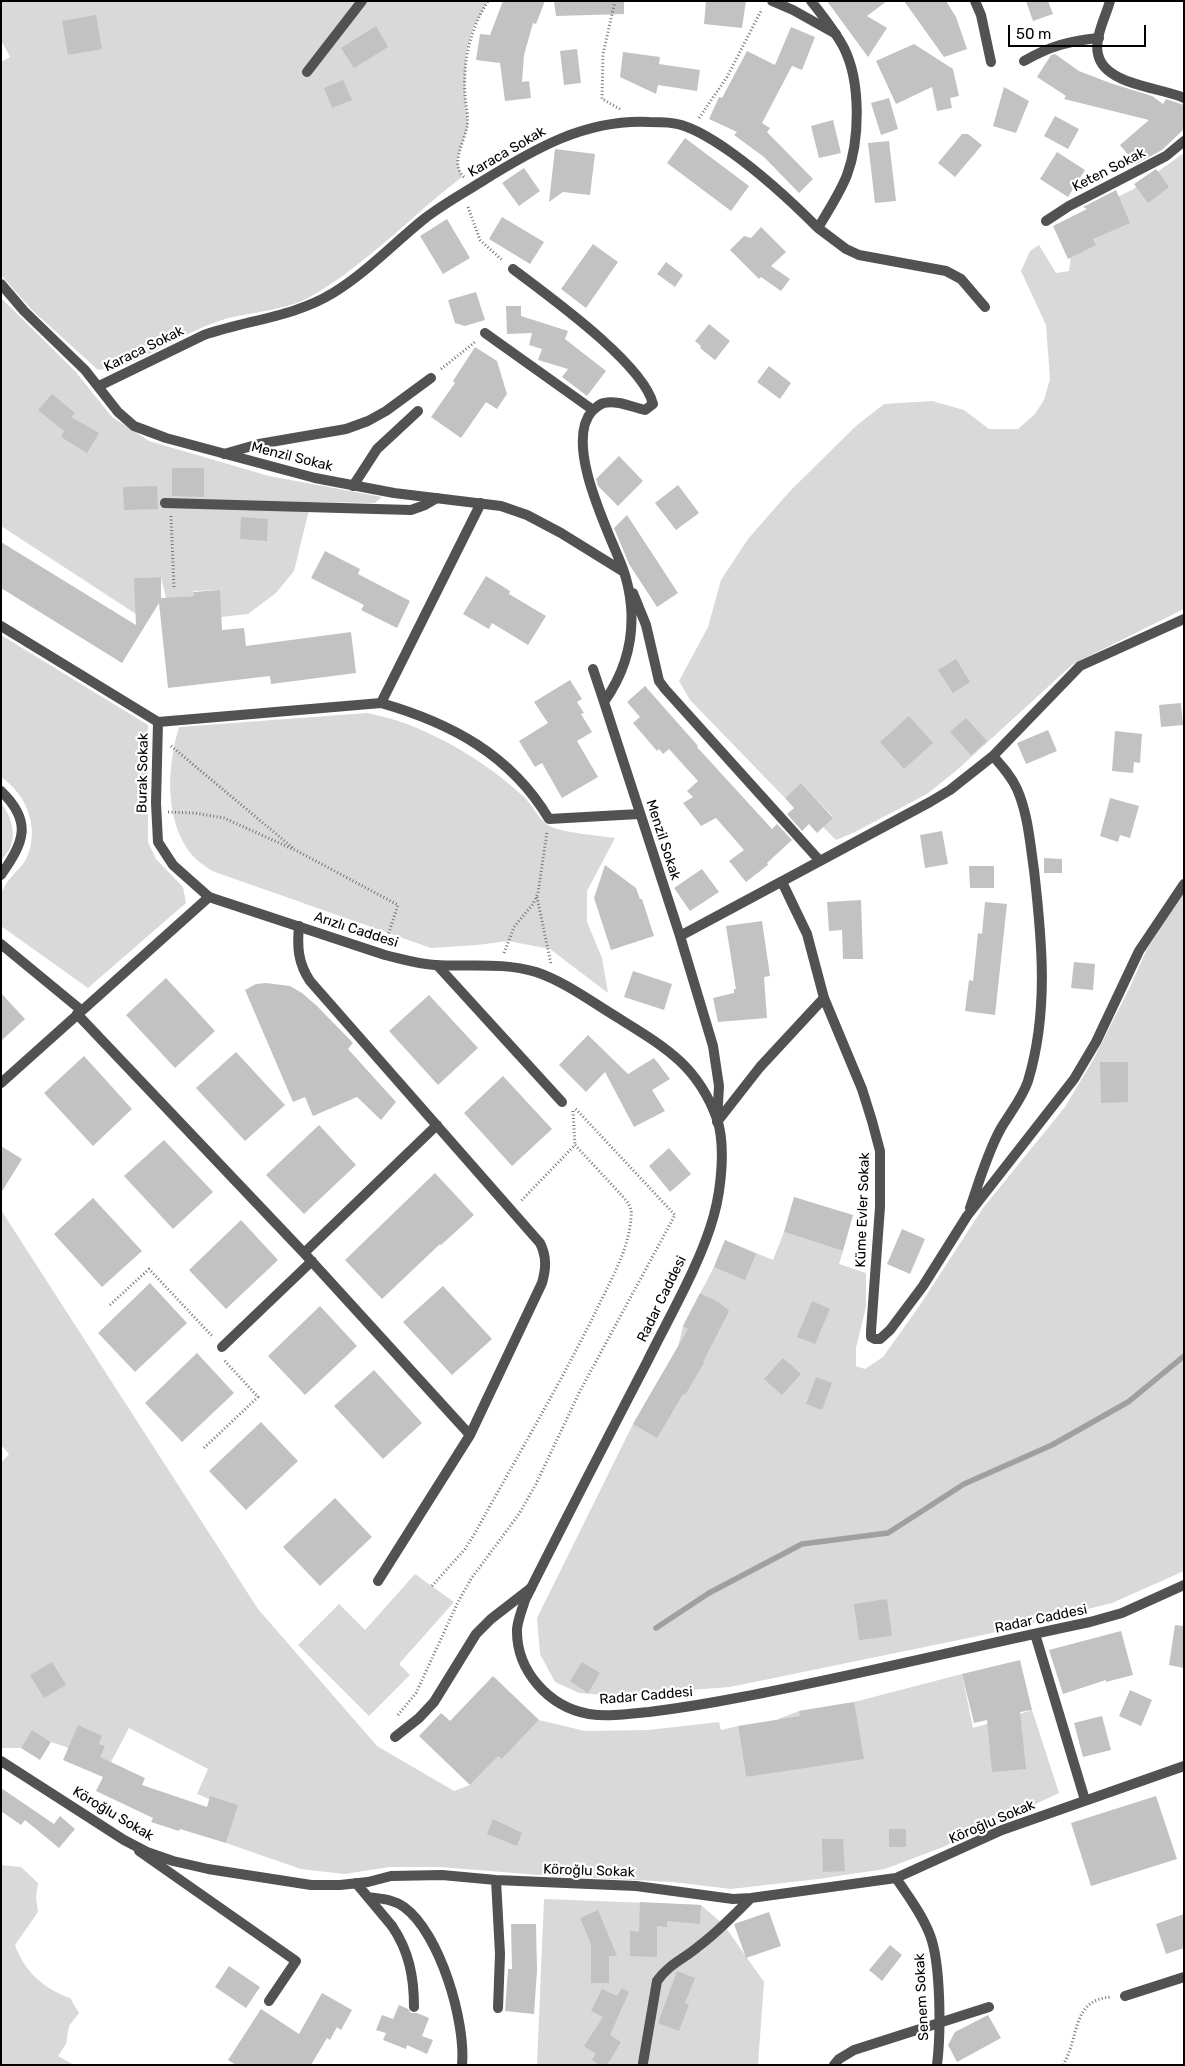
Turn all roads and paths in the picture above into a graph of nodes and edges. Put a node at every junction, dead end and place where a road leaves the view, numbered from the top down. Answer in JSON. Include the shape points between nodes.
{"nodes":[{"id":1,"x":362,"y":1,"type":"edge"},
{"id":2,"x":488,"y":1,"type":"edge"},
{"id":3,"x":615,"y":1,"type":"edge"},
{"id":4,"x":766,"y":1,"type":"edge"},
{"id":5,"x":772,"y":1,"type":"edge"},
{"id":6,"x":811,"y":1,"type":"edge"},
{"id":7,"x":975,"y":1,"type":"edge"},
{"id":8,"x":1110,"y":1,"type":"edge"},
{"id":9,"x":836,"y":34,"type":"junction"},
{"id":10,"x":1099,"y":38,"type":"junction"},
{"id":11,"x":1024,"y":61,"type":"dead end"},
{"id":12,"x":991,"y":62,"type":"dead end"},
{"id":13,"x":307,"y":72,"type":"dead end"},
{"id":14,"x":1184,"y":98,"type":"edge"},
{"id":15,"x":643,"y":122,"type":"junction"},
{"id":16,"x":692,"y":129,"type":"junction"},
{"id":17,"x":1184,"y":141,"type":"edge"},
{"id":18,"x":469,"y":174,"type":"dead end"},
{"id":19,"x":463,"y":193,"type":"junction"},
{"id":20,"x":1046,"y":221,"type":"dead end"},
{"id":21,"x":818,"y":228,"type":"junction"},
{"id":22,"x":513,"y":268,"type":"joint"},
{"id":23,"x":1,"y":284,"type":"edge"},
{"id":24,"x":985,"y":307,"type":"dead end"},
{"id":25,"x":485,"y":333,"type":"joint"},
{"id":26,"x":431,"y":378,"type":"joint"},
{"id":27,"x":99,"y":386,"type":"junction"},
{"id":28,"x":593,"y":410,"type":"junction"},
{"id":29,"x":418,"y":411,"type":"dead end"},
{"id":30,"x":224,"y":454,"type":"junction"},
{"id":31,"x":353,"y":486,"type":"junction"},
{"id":32,"x":437,"y":498,"type":"junction"},
{"id":33,"x":168,"y":503,"type":"joint"},
{"id":34,"x":481,"y":503,"type":"junction"},
{"id":35,"x":624,"y":572,"type":"junction"},
{"id":36,"x":174,"y":588,"type":"dead end"},
{"id":37,"x":1184,"y":619,"type":"edge"},
{"id":38,"x":1,"y":626,"type":"edge"},
{"id":39,"x":593,"y":669,"type":"dead end"},
{"id":40,"x":604,"y":702,"type":"junction"},
{"id":41,"x":381,"y":703,"type":"junction"},
{"id":42,"x":158,"y":722,"type":"junction"},
{"id":43,"x":158,"y":734,"type":"junction"},
{"id":44,"x":992,"y":756,"type":"junction"},
{"id":45,"x":1,"y":791,"type":"edge"},
{"id":46,"x":156,"y":811,"type":"junction"},
{"id":47,"x":639,"y":814,"type":"junction"},
{"id":48,"x":548,"y":819,"type":"junction"},
{"id":49,"x":297,"y":851,"type":"junction"},
{"id":50,"x":820,"y":861,"type":"junction"},
{"id":51,"x":1,"y":875,"type":"edge"},
{"id":52,"x":782,"y":882,"type":"junction"},
{"id":53,"x":1184,"y":884,"type":"edge"},
{"id":54,"x":537,"y":896,"type":"junction"},
{"id":55,"x":209,"y":897,"type":"junction"},
{"id":56,"x":299,"y":926,"type":"junction"},
{"id":57,"x":680,"y":936,"type":"junction"},
{"id":58,"x":1,"y":944,"type":"edge"},
{"id":59,"x":382,"y":954,"type":"junction"},
{"id":60,"x":437,"y":965,"type":"junction"},
{"id":61,"x":499,"y":966,"type":"junction"},
{"id":62,"x":554,"y":979,"type":"junction"},
{"id":63,"x":824,"y":998,"type":"junction"},
{"id":64,"x":79,"y":1012,"type":"junction"},
{"id":65,"x":1,"y":1083,"type":"edge"},
{"id":66,"x":562,"y":1102,"type":"joint"},
{"id":67,"x":573,"y":1106,"type":"junction"},
{"id":68,"x":717,"y":1122,"type":"junction"},
{"id":69,"x":437,"y":1125,"type":"junction"},
{"id":70,"x":575,"y":1145,"type":"junction"},
{"id":71,"x":512,"y":1211,"type":"junction"},
{"id":72,"x":967,"y":1216,"type":"junction"},
{"id":73,"x":304,"y":1253,"type":"junction"},
{"id":74,"x":312,"y":1261,"type":"junction"},
{"id":75,"x":110,"y":1305,"type":"dead end"},
{"id":76,"x":222,"y":1347,"type":"junction"},
{"id":77,"x":470,"y":1435,"type":"junction"},
{"id":78,"x":204,"y":1448,"type":"dead end"},
{"id":79,"x":378,"y":1581,"type":"dead end"},
{"id":80,"x":1184,"y":1585,"type":"edge"},
{"id":81,"x":432,"y":1586,"type":"dead end"},
{"id":82,"x":531,"y":1588,"type":"junction"},
{"id":83,"x":1035,"y":1634,"type":"junction"},
{"id":84,"x":397,"y":1716,"type":"dead end"},
{"id":85,"x":395,"y":1737,"type":"dead end"},
{"id":86,"x":1,"y":1761,"type":"edge"},
{"id":87,"x":1184,"y":1766,"type":"edge"},
{"id":88,"x":1085,"y":1800,"type":"junction"},
{"id":89,"x":124,"y":1840,"type":"junction"},
{"id":90,"x":896,"y":1878,"type":"junction"},
{"id":91,"x":496,"y":1880,"type":"junction"},
{"id":92,"x":356,"y":1883,"type":"junction"},
{"id":93,"x":368,"y":1897,"type":"junction"},
{"id":94,"x":751,"y":1898,"type":"junction"},
{"id":95,"x":1184,"y":1977,"type":"edge"},
{"id":96,"x":1125,"y":1996,"type":"joint"},
{"id":97,"x":269,"y":2001,"type":"dead end"},
{"id":98,"x":414,"y":2007,"type":"dead end"},
{"id":99,"x":988,"y":2007,"type":"dead end"},
{"id":100,"x":498,"y":2008,"type":"dead end"},
{"id":101,"x":938,"y":2024,"type":"junction"},
{"id":102,"x":643,"y":2063,"type":"dead end"},
{"id":103,"x":462,"y":2065,"type":"edge"},
{"id":104,"x":834,"y":2065,"type":"edge"},
{"id":105,"x":936,"y":2065,"type":"edge"},
{"id":106,"x":1063,"y":2065,"type":"edge"}],
"edges":[{"from":1,"to":13,"type":"street"},
{"from":2,"to":18,"type":"path","via":[[472,30],[466,54],[468,126],[457,160],[462,177]]},
{"from":3,"to":15,"type":"path","via":[[603,54],[602,99]]},
{"from":4,"to":16,"type":"path","via":[[727,76]]},
{"from":5,"to":9,"type":"street"},
{"from":6,"to":9,"type":"street"},
{"from":7,"to":12,"type":"street"},
{"from":8,"to":10,"type":"street"},
{"from":9,"to":21,"type":"street","via":[[851,66],[855,92],[854,147],[846,178]]},
{"from":10,"to":11,"type":"street","via":[[1052,46]]},
{"from":10,"to":14,"type":"street","via":[[1097,53],[1109,72],[1124,80]]},
{"from":15,"to":16,"type":"street","name":"Karaca Sokak","via":[[670,123]]},
{"from":15,"to":19,"type":"street","name":"Karaca Sokak","via":[[620,123],[567,135],[541,146]]},
{"from":16,"to":21,"type":"street","name":"Karaca Sokak","via":[[754,169]]},
{"from":17,"to":20,"type":"street","name":"Keten Sokak","via":[[1166,156]]},
{"from":19,"to":22,"type":"path","via":[[480,240]]},
{"from":19,"to":27,"type":"street","name":"Karaca Sokak","via":[[425,218],[357,276],[321,300],[287,313],[204,335]]},
{"from":21,"to":24,"type":"street","name":"Karaca Sokak","via":[[846,250],[859,255],[946,271],[961,279]]},
{"from":22,"to":28,"type":"street","via":[[610,348],[645,388],[653,404],[645,410],[612,402],[603,403]]},
{"from":23,"to":27,"type":"street","name":"Menzil Sokak"},
{"from":25,"to":26,"type":"path"},
{"from":25,"to":28,"type":"street"},
{"from":26,"to":30,"type":"street","via":[[368,421],[346,429],[259,444]]},
{"from":27,"to":30,"type":"street","name":"Menzil Sokak","via":[[118,412],[134,426]]},
{"from":28,"to":35,"type":"street","via":[[584,425],[586,467]]},
{"from":29,"to":31,"type":"street","via":[[377,449]]},
{"from":30,"to":31,"type":"street","name":"Menzil Sokak"},
{"from":31,"to":32,"type":"street","name":"Menzil Sokak"},
{"from":32,"to":33,"type":"street","via":[[412,510]]},
{"from":32,"to":34,"type":"street","name":"Menzil Sokak"},
{"from":33,"to":36,"type":"path"},
{"from":34,"to":35,"type":"street","name":"Menzil Sokak","via":[[527,515]]},
{"from":34,"to":41,"type":"street"},
{"from":35,"to":40,"type":"street","via":[[631,605],[631,633],[623,670]]},
{"from":35,"to":50,"type":"street","via":[[646,625],[659,681]]},
{"from":37,"to":44,"type":"street","via":[[1080,666]]},
{"from":38,"to":42,"type":"street","name":"Burak Sokak"},
{"from":39,"to":40,"type":"street","name":"Menzil Sokak"},
{"from":40,"to":47,"type":"street","name":"Menzil Sokak"},
{"from":41,"to":42,"type":"street"},
{"from":41,"to":48,"type":"street","via":[[414,712],[446,727],[496,758],[518,776]]},
{"from":42,"to":43,"type":"street","name":"Burak Sokak"},
{"from":43,"to":46,"type":"street","name":"Burak Sokak"},
{"from":43,"to":49,"type":"path"},
{"from":44,"to":50,"type":"street","via":[[950,790]]},
{"from":44,"to":72,"type":"street","name":"Küme Evler Sokak","via":[[1017,788],[1026,820],[1041,928],[1041,998],[1036,1045],[1027,1084],[989,1153]]},
{"from":45,"to":51,"type":"street","via":[[11,801],[22,822],[22,840]]},
{"from":46,"to":49,"type":"path","via":[[224,818]]},
{"from":46,"to":55,"type":"street","name":"Burak Sokak","via":[[158,842],[164,852],[173,865]]},
{"from":47,"to":48,"type":"street"},
{"from":47,"to":57,"type":"street","name":"Menzil Sokak"},
{"from":48,"to":54,"type":"path"},
{"from":49,"to":59,"type":"path","via":[[398,905]]},
{"from":50,"to":52,"type":"street"},
{"from":52,"to":57,"type":"street"},
{"from":52,"to":63,"type":"street","name":"Küme Evler Sokak","via":[[807,934]]},
{"from":53,"to":72,"type":"street","name":"Küme Evler Sokak","via":[[1139,951],[1096,1042],[1074,1079]]},
{"from":54,"to":61,"type":"path","via":[[514,927]]},
{"from":54,"to":62,"type":"path"},
{"from":55,"to":56,"type":"street","name":"Arızlı Caddesi"},
{"from":55,"to":64,"type":"street"},
{"from":56,"to":59,"type":"street","name":"Arızlı Caddesi"},
{"from":56,"to":69,"type":"street","via":[[297,943],[302,970]]},
{"from":57,"to":68,"type":"street","name":"Menzil Sokak","via":[[713,1046],[719,1086]]},
{"from":58,"to":64,"type":"street"},
{"from":59,"to":60,"type":"street","name":"Arızlı Caddesi"},
{"from":60,"to":61,"type":"street","name":"Arızlı Caddesi"},
{"from":60,"to":66,"type":"street"},
{"from":61,"to":62,"type":"street","name":"Arızlı Caddesi","via":[[511,966]]},
{"from":62,"to":68,"type":"street","name":"Arızlı Caddesi","via":[[677,1057],[706,1095]]},
{"from":63,"to":68,"type":"street","via":[[760,1067]]},
{"from":63,"to":72,"type":"street","name":"Küme Evler Sokak","via":[[855,1072],[880,1151],[880,1207],[871,1337],[880,1339],[890,1330],[923,1286]]},
{"from":64,"to":65,"type":"street"},
{"from":64,"to":73,"type":"street"},
{"from":66,"to":67,"type":"path"},
{"from":67,"to":70,"type":"path"},
{"from":67,"to":84,"type":"path","via":[[675,1215],[580,1391],[536,1484],[519,1514],[471,1579],[416,1693]]},
{"from":68,"to":82,"type":"street","name":"Radar Caddesi","via":[[721,1157],[719,1193],[704,1245]]},
{"from":69,"to":71,"type":"street"},
{"from":69,"to":73,"type":"street"},
{"from":70,"to":71,"type":"path"},
{"from":70,"to":81,"type":"path","via":[[631,1208],[625,1245],[615,1273],[578,1347],[475,1533]]},
{"from":71,"to":77,"type":"street","via":[[544,1250],[546,1271]]},
{"from":73,"to":74,"type":"street"},
{"from":74,"to":76,"type":"street"},
{"from":74,"to":77,"type":"street"},
{"from":75,"to":76,"type":"path","via":[[149,1269]]},
{"from":76,"to":78,"type":"path","via":[[217,1352],[258,1398]]},
{"from":77,"to":79,"type":"street"},
{"from":80,"to":83,"type":"street","name":"Radar Caddesi","via":[[1122,1613]]},
{"from":82,"to":83,"type":"street","name":"Radar Caddesi","via":[[517,1628],[521,1656],[528,1672],[554,1701],[568,1709],[590,1714],[621,1715],[689,1707],[782,1690]]},
{"from":82,"to":85,"type":"street","via":[[476,1634],[434,1702]]},
{"from":83,"to":88,"type":"street"},
{"from":86,"to":89,"type":"street","name":"Köroğlu Sokak"},
{"from":87,"to":88,"type":"street","name":"Köroğlu Sokak"},
{"from":88,"to":90,"type":"street","name":"Köroğlu Sokak","via":[[1002,1830]]},
{"from":89,"to":92,"type":"street","name":"Köroğlu Sokak","via":[[173,1861],[208,1869],[310,1884]]},
{"from":89,"to":97,"type":"street","via":[[296,1961]]},
{"from":90,"to":94,"type":"street","name":"Köroğlu Sokak"},
{"from":90,"to":101,"type":"street","name":"Senem Sokak","via":[[930,1935],[937,1978]]},
{"from":91,"to":92,"type":"street","name":"Köroğlu Sokak","via":[[410,1875]]},
{"from":91,"to":94,"type":"street","name":"Köroğlu Sokak","via":[[636,1886],[733,1899]]},
{"from":91,"to":100,"type":"street","via":[[500,1954]]},
{"from":92,"to":93,"type":"street"},
{"from":93,"to":98,"type":"street","via":[[402,1940],[414,1985]]},
{"from":93,"to":103,"type":"street","via":[[389,1899],[403,1907],[414,1915],[426,1932],[454,1992],[461,2028]]},
{"from":94,"to":102,"type":"street","via":[[703,1943],[674,1962],[657,1981]]},
{"from":95,"to":96,"type":"street"},
{"from":96,"to":106,"type":"path","via":[[1098,1997],[1089,2003],[1082,2011]]},
{"from":99,"to":101,"type":"street"},
{"from":101,"to":104,"type":"street","via":[[854,2050]]},
{"from":101,"to":105,"type":"street","name":"Senem Sokak"}]}
